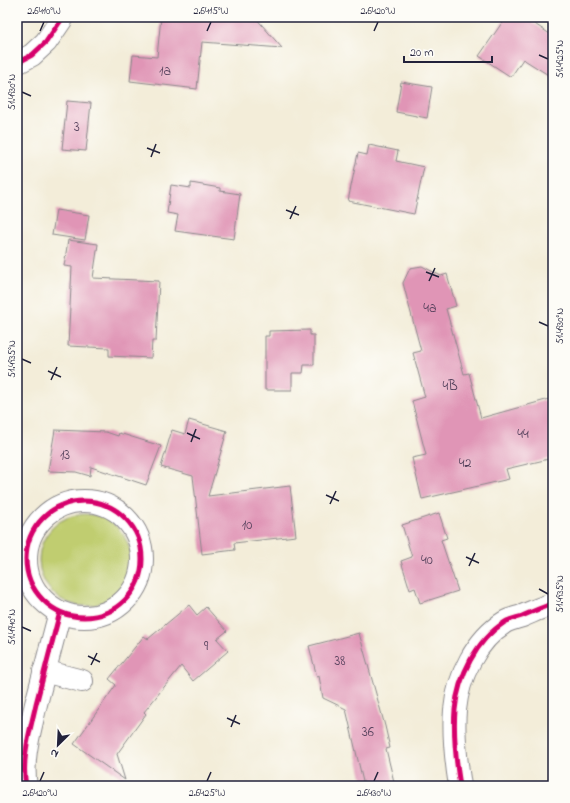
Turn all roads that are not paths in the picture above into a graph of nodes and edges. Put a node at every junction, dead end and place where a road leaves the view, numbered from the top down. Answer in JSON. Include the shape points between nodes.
{"nodes":[{"id":1,"x":63,"y":17,"type":"edge"},
{"id":2,"x":17,"y":63,"type":"edge"},
{"id":3,"x":21,"y":562,"type":"edge"},
{"id":4,"x":553,"y":604,"type":"edge"},
{"id":5,"x":60,"y":612,"type":"junction"},
{"id":6,"x":44,"y":671,"type":"junction"},
{"id":7,"x":82,"y":681,"type":"dead end"},
{"id":8,"x":25,"y":781,"type":"edge"},
{"id":9,"x":460,"y":786,"type":"edge"}],
"edges":[{"from":1,"to":2,"type":"street","via":[[46,42],[32,55]]},
{"from":3,"to":5,"type":"street","via":[[36,591],[46,603]]},
{"from":3,"to":5,"type":"street","via":[[38,523],[53,510],[71,502],[92,500],[111,506],[127,518],[138,535],[143,555],[141,575],[132,593],[118,607],[99,616],[79,617]]},
{"from":4,"to":9,"type":"street","via":[[505,622],[488,635],[476,651],[460,688],[455,710],[456,761]]},
{"from":5,"to":6,"type":"street"},
{"from":6,"to":7,"type":"street"},
{"from":6,"to":8,"type":"street","via":[[26,754]]}]}
